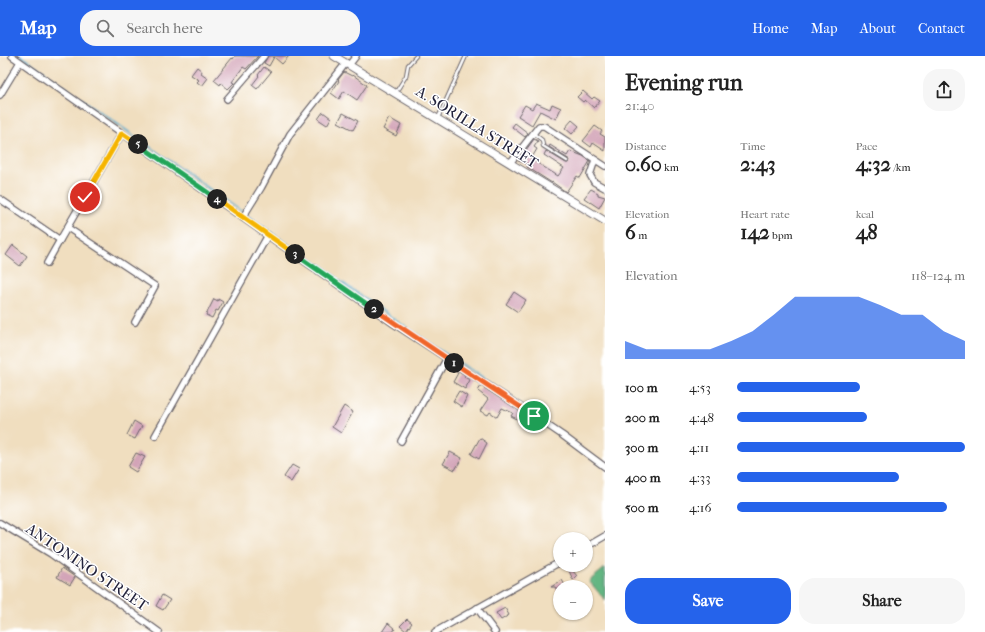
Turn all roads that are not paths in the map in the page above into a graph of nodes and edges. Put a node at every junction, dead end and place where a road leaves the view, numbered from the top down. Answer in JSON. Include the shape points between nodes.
{"nodes":[{"id":1,"x":12,"y":56,"type":"edge"},
{"id":2,"x":264,"y":56,"type":"edge"},
{"id":3,"x":334,"y":56,"type":"edge"},
{"id":4,"x":356,"y":56,"type":"edge"},
{"id":5,"x":416,"y":56,"type":"edge"},
{"id":6,"x":466,"y":56,"type":"edge"},
{"id":7,"x":20,"y":62,"type":"junction"},
{"id":8,"x":347,"y":64,"type":"junction"},
{"id":9,"x":396,"y":93,"type":"junction"},
{"id":10,"x":0,"y":95,"type":"edge"},
{"id":11,"x":227,"y":99,"type":"dead end"},
{"id":12,"x":438,"y":118,"type":"junction"},
{"id":13,"x":533,"y":132,"type":"junction"},
{"id":14,"x":122,"y":133,"type":"junction"},
{"id":15,"x":595,"y":160,"type":"junction"},
{"id":16,"x":567,"y":162,"type":"dead end"},
{"id":17,"x":510,"y":163,"type":"junction"},
{"id":18,"x":605,"y":166,"type":"edge"},
{"id":19,"x":605,"y":188,"type":"edge"},
{"id":20,"x":0,"y":199,"type":"edge"},
{"id":21,"x":243,"y":217,"type":"junction"},
{"id":22,"x":605,"y":221,"type":"edge"},
{"id":23,"x":68,"y":228,"type":"junction"},
{"id":24,"x":268,"y":235,"type":"junction"},
{"id":25,"x":60,"y":240,"type":"junction"},
{"id":26,"x":48,"y":263,"type":"dead end"},
{"id":27,"x":135,"y":322,"type":"dead end"},
{"id":28,"x":447,"y":358,"type":"junction"},
{"id":29,"x":155,"y":436,"type":"dead end"},
{"id":30,"x":401,"y":442,"type":"dead end"},
{"id":31,"x":605,"y":467,"type":"edge"},
{"id":32,"x":0,"y":523,"type":"edge"},
{"id":33,"x":605,"y":536,"type":"edge"},
{"id":34,"x":593,"y":543,"type":"edge"},
{"id":35,"x":553,"y":566,"type":"edge"},
{"id":36,"x":477,"y":608,"type":"junction"},
{"id":37,"x":159,"y":632,"type":"edge"},
{"id":38,"x":435,"y":632,"type":"edge"},
{"id":39,"x":495,"y":632,"type":"edge"}],
"edges":[{"from":1,"to":7,"type":"street"},
{"from":2,"to":11,"type":"street"},
{"from":3,"to":8,"type":"street","name":"A. SORILLA STREET"},
{"from":4,"to":8,"type":"street"},
{"from":5,"to":9,"type":"lane","via":[[408,65],[406,76]]},
{"from":6,"to":12,"type":"lane"},
{"from":7,"to":10,"type":"street"},
{"from":7,"to":14,"type":"street"},
{"from":8,"to":9,"type":"street","name":"A. SORILLA STREET"},
{"from":8,"to":21,"type":"street","via":[[290,134]]},
{"from":9,"to":12,"type":"street","name":"A. SORILLA STREET"},
{"from":12,"to":17,"type":"street","name":"A. SORILLA STREET"},
{"from":13,"to":15,"type":"street","via":[[539,126],[544,126]]},
{"from":13,"to":16,"type":"lane","via":[[542,140],[544,146]]},
{"from":13,"to":17,"type":"street"},
{"from":14,"to":21,"type":"street"},
{"from":14,"to":23,"type":"street"},
{"from":15,"to":18,"type":"street"},
{"from":15,"to":19,"type":"street","via":[[590,175],[594,182]]},
{"from":17,"to":22,"type":"street","name":"A. SORILLA STREET"},
{"from":20,"to":25,"type":"street"},
{"from":21,"to":24,"type":"street"},
{"from":23,"to":25,"type":"street"},
{"from":23,"to":27,"type":"street","via":[[155,286]]},
{"from":24,"to":28,"type":"street"},
{"from":24,"to":29,"type":"street"},
{"from":25,"to":26,"type":"street"},
{"from":28,"to":30,"type":"street"},
{"from":28,"to":31,"type":"street"},
{"from":32,"to":37,"type":"street","name":"ANTONINO STREET","via":[[51,554]]},
{"from":33,"to":34,"type":"street"},
{"from":35,"to":36,"type":"street"},
{"from":36,"to":38,"type":"street"},
{"from":36,"to":39,"type":"street"}]}
